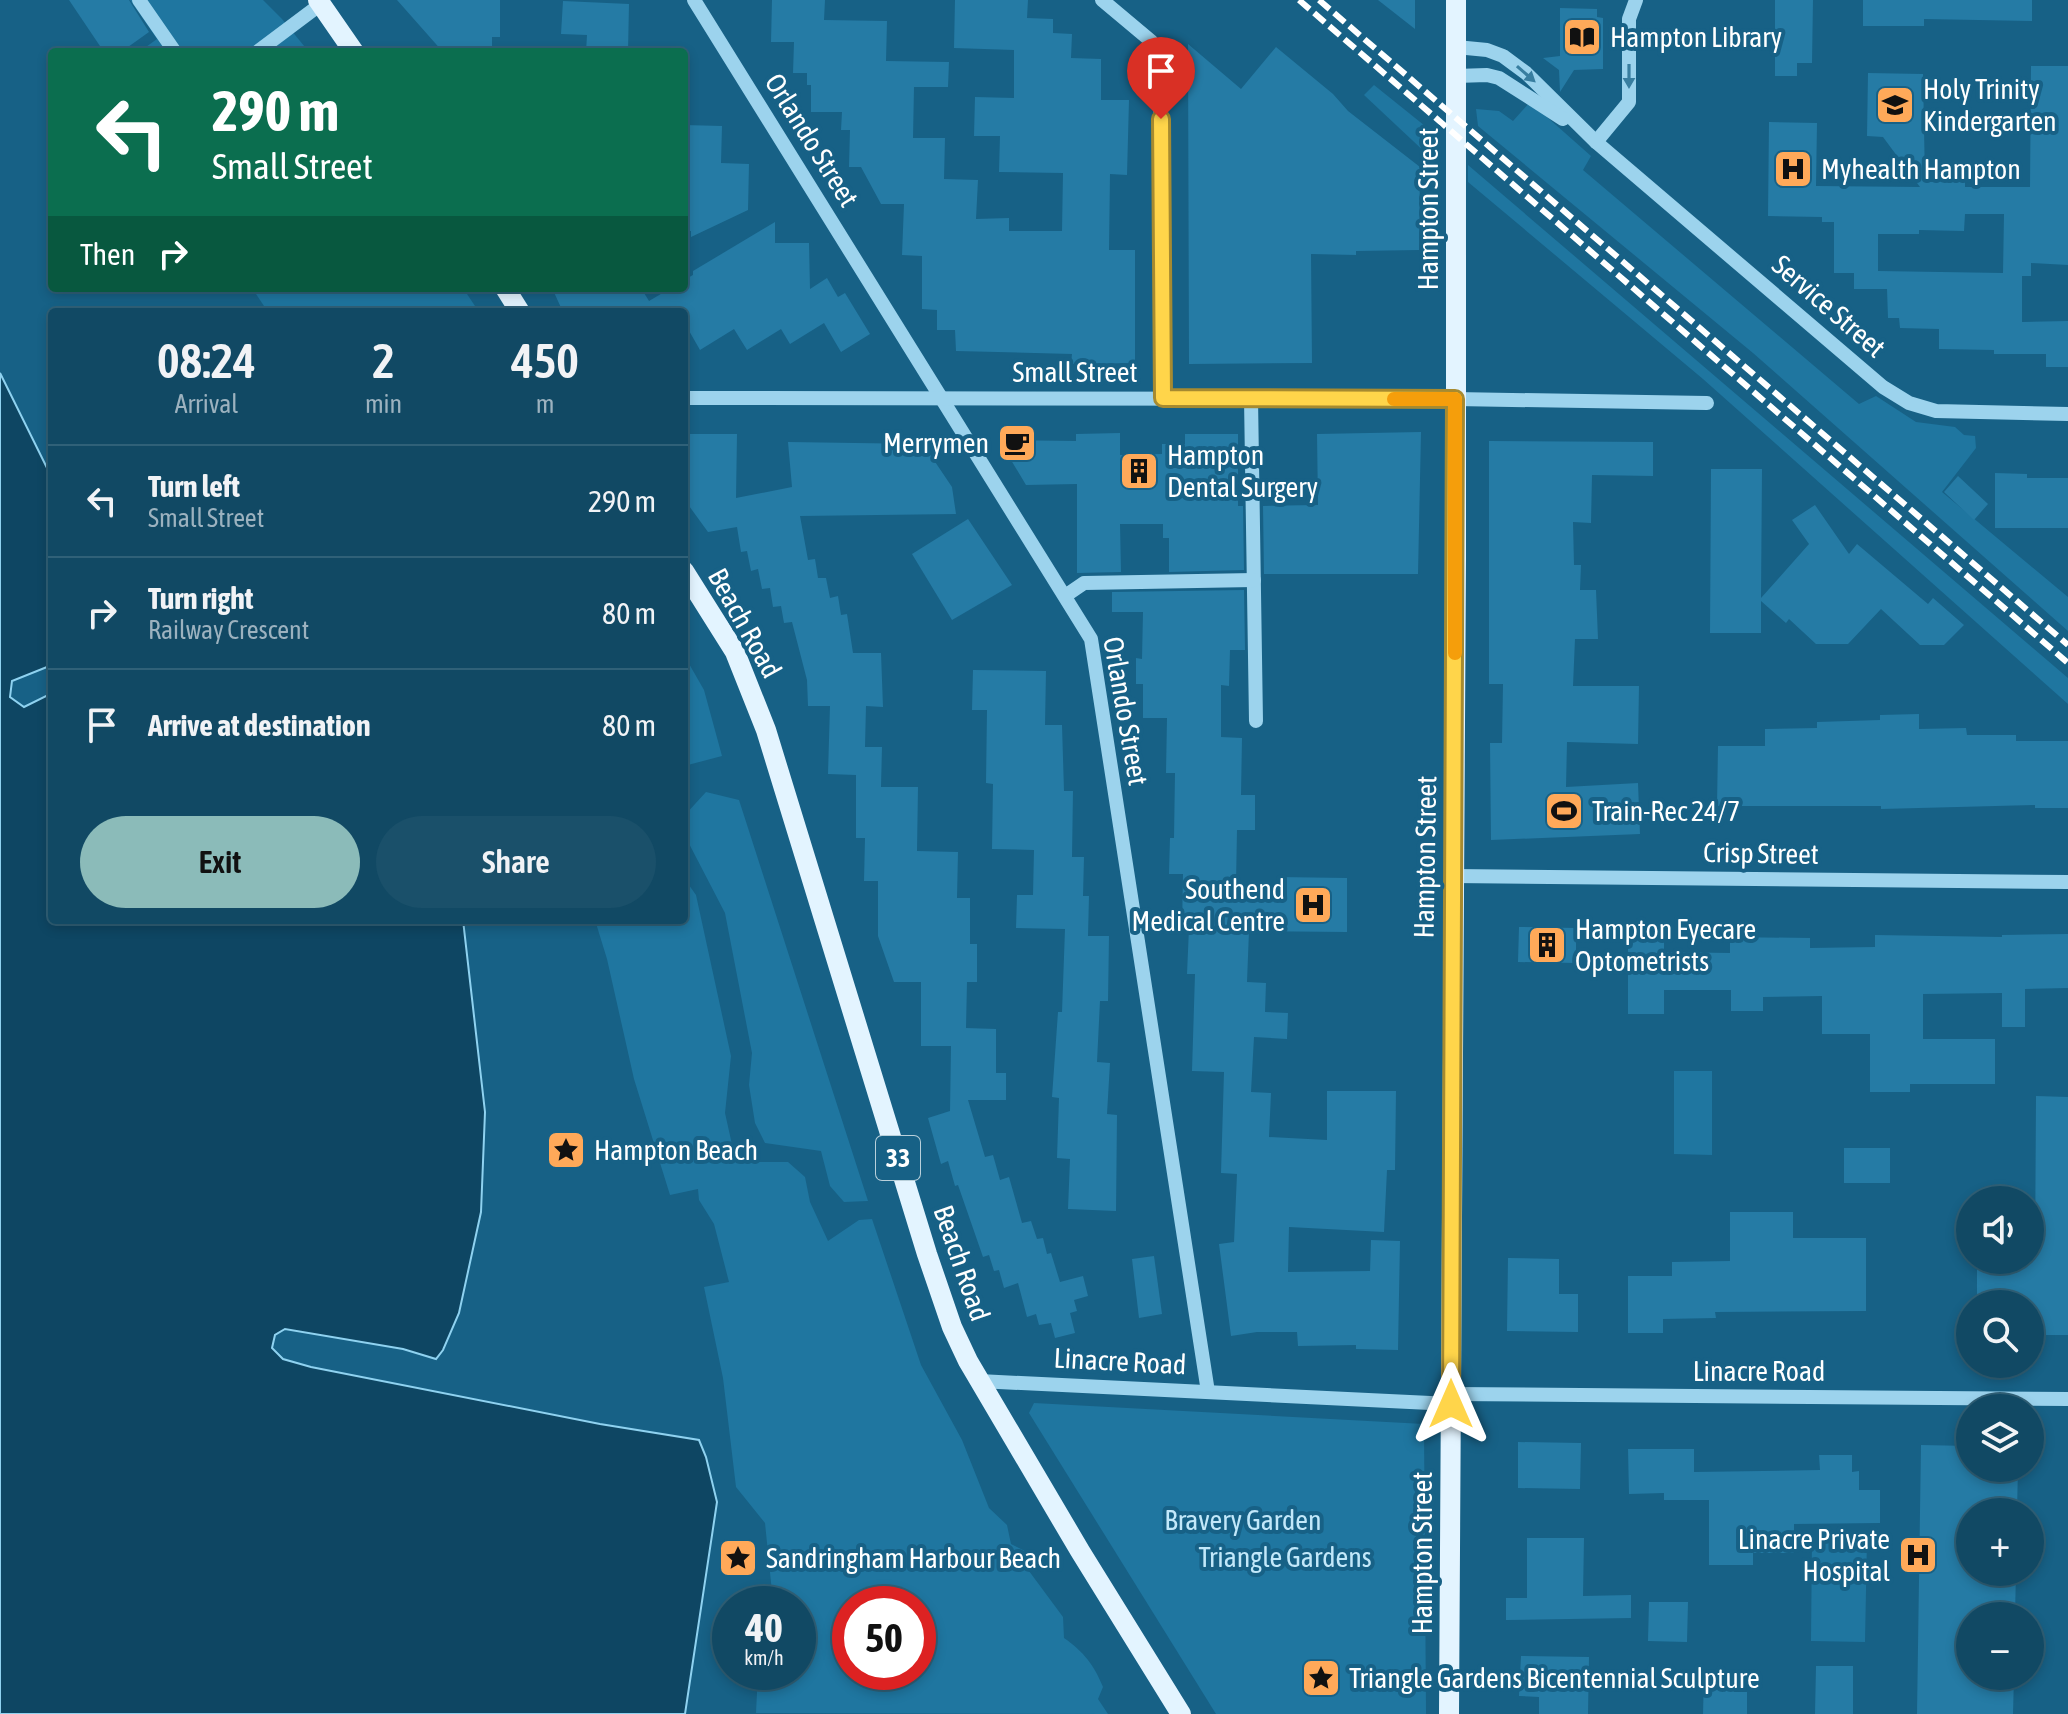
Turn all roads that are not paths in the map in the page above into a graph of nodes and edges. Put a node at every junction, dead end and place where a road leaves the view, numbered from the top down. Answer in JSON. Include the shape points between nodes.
{"nodes":[{"id":1,"x":139,"y":0,"type":"edge"},
{"id":2,"x":694,"y":0,"type":"edge"},
{"id":3,"x":1102,"y":0,"type":"edge"},
{"id":4,"x":1456,"y":0,"type":"edge"},
{"id":5,"x":1636,"y":0,"type":"edge"},
{"id":6,"x":319,"y":2,"type":"edge"},
{"id":7,"x":263,"y":47,"type":"edge"},
{"id":8,"x":1456,"y":47,"type":"junction"},
{"id":9,"x":172,"y":48,"type":"edge"},
{"id":10,"x":351,"y":48,"type":"edge"},
{"id":11,"x":1456,"y":76,"type":"junction"},
{"id":12,"x":1596,"y":142,"type":"junction"},
{"id":13,"x":688,"y":398,"type":"edge"},
{"id":14,"x":942,"y":398,"type":"junction"},
{"id":15,"x":1163,"y":398,"type":"junction"},
{"id":16,"x":1251,"y":398,"type":"junction"},
{"id":17,"x":1455,"y":399,"type":"junction"},
{"id":18,"x":1707,"y":403,"type":"dead end"},
{"id":19,"x":2068,"y":414,"type":"edge"},
{"id":20,"x":688,"y":577,"type":"edge"},
{"id":21,"x":1254,"y":580,"type":"junction"},
{"id":22,"x":1065,"y":596,"type":"junction"},
{"id":23,"x":1256,"y":721,"type":"dead end"},
{"id":24,"x":1453,"y":876,"type":"junction"},
{"id":25,"x":2068,"y":882,"type":"edge"},
{"id":26,"x":979,"y":1381,"type":"junction"},
{"id":27,"x":1208,"y":1392,"type":"junction"},
{"id":28,"x":1450,"y":1399,"type":"junction"},
{"id":29,"x":2068,"y":1399,"type":"edge"},
{"id":30,"x":1181,"y":1714,"type":"edge"},
{"id":31,"x":1449,"y":1714,"type":"edge"}],
"edges":[{"from":1,"to":9,"type":"street"},
{"from":2,"to":14,"type":"street","name":"Orlando Street"},
{"from":3,"to":15,"type":"street","via":[[1151,41],[1160,56]]},
{"from":4,"to":8,"type":"main road","name":"Hampton Street"},
{"from":5,"to":12,"type":"street","one_way":true,"via":[[1629,19],[1629,102]]},
{"from":6,"to":7,"type":"street"},
{"from":6,"to":10,"type":"main road"},
{"from":8,"to":11,"type":"main road","name":"Hampton Street"},
{"from":8,"to":12,"type":"street","name":"Service Street","one_way":true,"via":[[1503,56]]},
{"from":11,"to":12,"type":"street","name":"Service Street","via":[[1499,78]]},
{"from":11,"to":17,"type":"main road","name":"Hampton Street"},
{"from":12,"to":19,"type":"street","name":"Service Street","via":[[1883,387],[1909,403],[1936,411]]},
{"from":13,"to":14,"type":"street","name":"Small Street"},
{"from":14,"to":15,"type":"street","name":"Small Street"},
{"from":14,"to":22,"type":"street","name":"Orlando Street"},
{"from":15,"to":16,"type":"street","name":"Small Street"},
{"from":16,"to":17,"type":"street","name":"Small Street"},
{"from":16,"to":21,"type":"street"},
{"from":17,"to":18,"type":"street","name":"Small Street"},
{"from":17,"to":24,"type":"main road","name":"Hampton Street"},
{"from":20,"to":26,"type":"main road","name":"Beach Road","number":"33","via":[[735,652],[752,692],[927,1254],[952,1327]]},
{"from":21,"to":22,"type":"street","via":[[1084,583]]},
{"from":21,"to":23,"type":"street"},
{"from":22,"to":27,"type":"street","name":"Orlando Street","via":[[1091,639]]},
{"from":24,"to":25,"type":"street","name":"Crisp Street"},
{"from":24,"to":28,"type":"main road","name":"Hampton Street"},
{"from":26,"to":27,"type":"street","name":"Linacre Road"},
{"from":26,"to":30,"type":"main road","name":"Beach Road","number":"33"},
{"from":27,"to":28,"type":"street","name":"Linacre Road"},
{"from":28,"to":29,"type":"street","name":"Linacre Road"},
{"from":28,"to":31,"type":"main road","name":"Hampton Street"}]}
